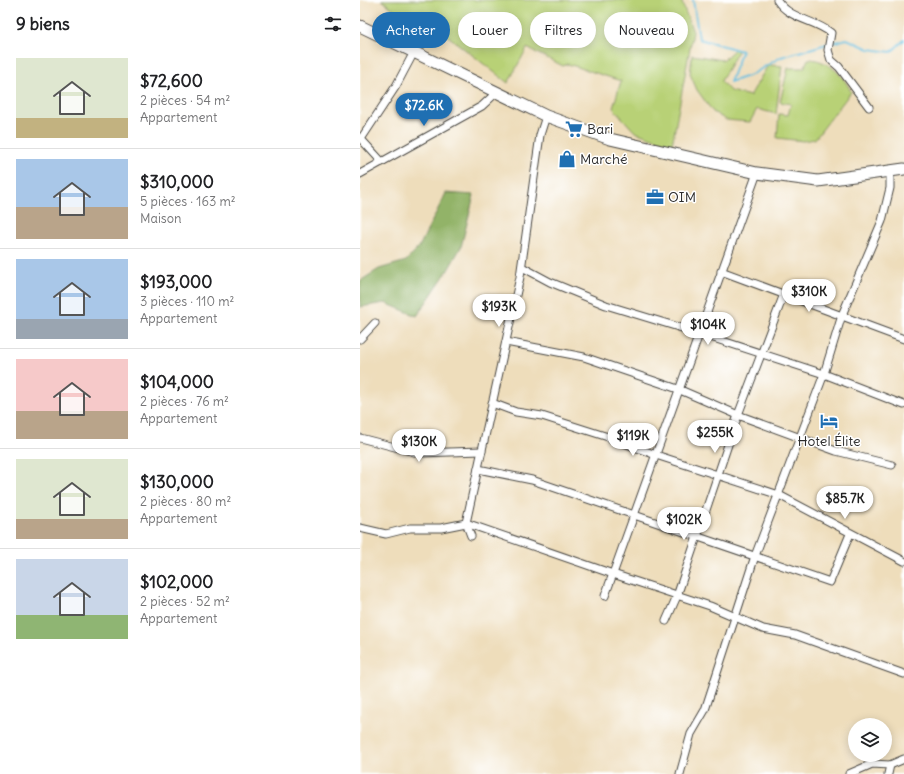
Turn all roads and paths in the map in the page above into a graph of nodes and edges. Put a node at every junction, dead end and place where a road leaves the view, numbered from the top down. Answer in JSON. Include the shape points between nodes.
{"nodes":[{"id":1,"x":777,"y":0,"type":"edge"},
{"id":2,"x":360,"y":26,"type":"edge"},
{"id":3,"x":414,"y":52,"type":"junction"},
{"id":4,"x":497,"y":92,"type":"junction"},
{"id":5,"x":869,"y":107,"type":"dead end"},
{"id":6,"x":546,"y":116,"type":"junction"},
{"id":7,"x":361,"y":138,"type":"edge"},
{"id":8,"x":382,"y":162,"type":"junction"},
{"id":9,"x":904,"y":169,"type":"edge"},
{"id":10,"x":890,"y":172,"type":"junction"},
{"id":11,"x":756,"y":173,"type":"junction"},
{"id":12,"x":360,"y":174,"type":"edge"},
{"id":13,"x":522,"y":267,"type":"junction"},
{"id":14,"x":721,"y":272,"type":"junction"},
{"id":15,"x":784,"y":294,"type":"junction"},
{"id":16,"x":842,"y":315,"type":"junction"},
{"id":17,"x":375,"y":323,"type":"dead end"},
{"id":18,"x":698,"y":333,"type":"junction"},
{"id":19,"x":360,"y":339,"type":"edge"},
{"id":20,"x":904,"y":339,"type":"edge"},
{"id":21,"x":506,"y":342,"type":"junction"},
{"id":22,"x":762,"y":353,"type":"junction"},
{"id":23,"x":824,"y":374,"type":"junction"},
{"id":24,"x":678,"y":389,"type":"junction"},
{"id":25,"x":492,"y":403,"type":"junction"},
{"id":26,"x":904,"y":405,"type":"edge"},
{"id":27,"x":738,"y":415,"type":"junction"},
{"id":28,"x":800,"y":437,"type":"junction"},
{"id":29,"x":360,"y":438,"type":"edge"},
{"id":30,"x":482,"y":451,"type":"junction"},
{"id":31,"x":656,"y":455,"type":"junction"},
{"id":32,"x":892,"y":465,"type":"dead end"},
{"id":33,"x":478,"y":469,"type":"junction"},
{"id":34,"x":718,"y":475,"type":"junction"},
{"id":35,"x":779,"y":495,"type":"junction"},
{"id":36,"x":635,"y":514,"type":"junction"},
{"id":37,"x":466,"y":523,"type":"junction"},
{"id":38,"x":360,"y":528,"type":"edge"},
{"id":39,"x":850,"y":534,"type":"junction"},
{"id":40,"x":471,"y":536,"type":"dead end"},
{"id":41,"x":697,"y":536,"type":"junction"},
{"id":42,"x":755,"y":556,"type":"junction"},
{"id":43,"x":904,"y":561,"type":"edge"},
{"id":44,"x":613,"y":574,"type":"junction"},
{"id":45,"x":605,"y":596,"type":"dead end"},
{"id":46,"x":677,"y":596,"type":"junction"},
{"id":47,"x":734,"y":616,"type":"junction"},
{"id":48,"x":666,"y":621,"type":"dead end"},
{"id":49,"x":904,"y":674,"type":"edge"},
{"id":50,"x":904,"y":759,"type":"edge"},
{"id":51,"x":890,"y":765,"type":"junction"},
{"id":52,"x":680,"y":774,"type":"edge"},
{"id":53,"x":849,"y":774,"type":"edge"},
{"id":54,"x":888,"y":774,"type":"edge"}],
"edges":[{"from":1,"to":5,"type":"street","via":[[785,10],[828,31],[831,36],[828,50],[831,60]]},
{"from":2,"to":3,"type":"highway"},
{"from":3,"to":4,"type":"highway"},
{"from":3,"to":7,"type":"street","via":[[396,86]]},
{"from":4,"to":6,"type":"highway"},
{"from":4,"to":8,"type":"street","via":[[482,106]]},
{"from":6,"to":11,"type":"highway","via":[[610,139]]},
{"from":6,"to":13,"type":"street","via":[[540,135]]},
{"from":7,"to":8,"type":"street"},
{"from":8,"to":12,"type":"street"},
{"from":9,"to":10,"type":"highway"},
{"from":10,"to":11,"type":"highway","via":[[818,181]]},
{"from":10,"to":16,"type":"street","via":[[890,188],[882,221]]},
{"from":11,"to":14,"type":"street"},
{"from":13,"to":18,"type":"street","via":[[550,282],[606,305]]},
{"from":13,"to":21,"type":"street"},
{"from":14,"to":15,"type":"street"},
{"from":14,"to":18,"type":"street"},
{"from":15,"to":16,"type":"street"},
{"from":15,"to":22,"type":"street"},
{"from":16,"to":20,"type":"street","via":[[863,326]]},
{"from":16,"to":23,"type":"street"},
{"from":17,"to":19,"type":"street"},
{"from":18,"to":22,"type":"street"},
{"from":18,"to":24,"type":"street"},
{"from":21,"to":24,"type":"street","via":[[584,357]]},
{"from":21,"to":25,"type":"street"},
{"from":22,"to":23,"type":"street"},
{"from":22,"to":27,"type":"street"},
{"from":23,"to":26,"type":"street"},
{"from":23,"to":28,"type":"street"},
{"from":24,"to":27,"type":"street"},
{"from":24,"to":31,"type":"street"},
{"from":25,"to":30,"type":"street"},
{"from":25,"to":31,"type":"street","via":[[516,412],[542,416]]},
{"from":27,"to":28,"type":"street"},
{"from":27,"to":34,"type":"street"},
{"from":28,"to":32,"type":"street","via":[[836,451]]},
{"from":28,"to":35,"type":"street"},
{"from":29,"to":30,"type":"street","via":[[418,453]]},
{"from":30,"to":33,"type":"street"},
{"from":31,"to":34,"type":"street"},
{"from":31,"to":36,"type":"street"},
{"from":33,"to":36,"type":"street","via":[[532,480]]},
{"from":33,"to":37,"type":"street"},
{"from":34,"to":35,"type":"street"},
{"from":34,"to":41,"type":"street"},
{"from":35,"to":39,"type":"street"},
{"from":35,"to":42,"type":"street"},
{"from":36,"to":41,"type":"street"},
{"from":36,"to":44,"type":"street"},
{"from":37,"to":38,"type":"street","via":[[441,528],[410,528],[386,534]]},
{"from":37,"to":40,"type":"street"},
{"from":37,"to":44,"type":"street"},
{"from":39,"to":42,"type":"street","via":[[830,582]]},
{"from":39,"to":43,"type":"street"},
{"from":41,"to":42,"type":"street"},
{"from":41,"to":46,"type":"street"},
{"from":42,"to":47,"type":"street"},
{"from":44,"to":45,"type":"street"},
{"from":44,"to":46,"type":"street"},
{"from":46,"to":47,"type":"street"},
{"from":46,"to":48,"type":"street"},
{"from":47,"to":49,"type":"street","via":[[763,629],[795,635]]},
{"from":47,"to":52,"type":"street","via":[[707,702],[691,734]]},
{"from":50,"to":51,"type":"street"},
{"from":51,"to":53,"type":"street","via":[[872,764]]},
{"from":51,"to":54,"type":"street"}]}
